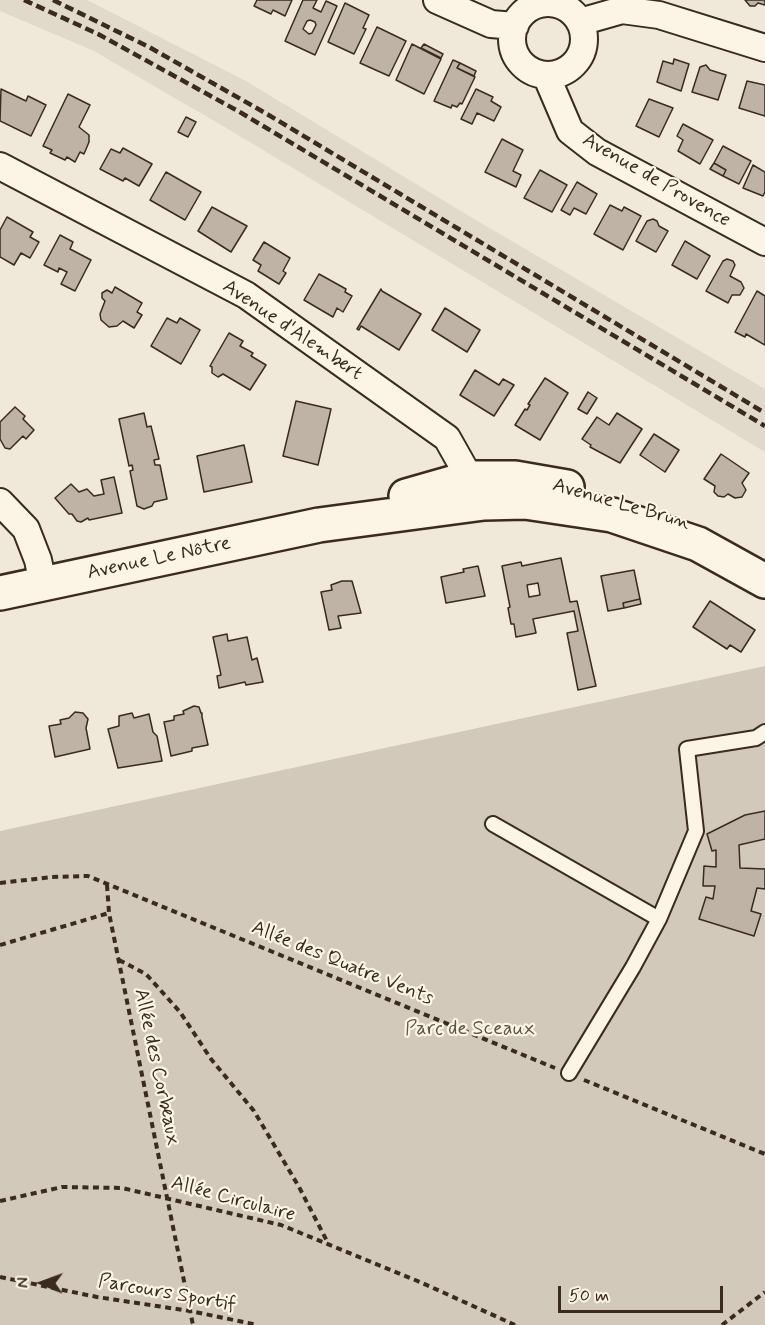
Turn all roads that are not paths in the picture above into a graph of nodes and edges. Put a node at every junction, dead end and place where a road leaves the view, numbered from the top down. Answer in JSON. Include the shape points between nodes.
{"nodes":[{"id":1,"x":437,"y":0,"type":"edge"},
{"id":2,"x":569,"y":9,"type":"edge"},
{"id":3,"x":515,"y":26,"type":"junction"},
{"id":4,"x":765,"y":48,"type":"edge"},
{"id":5,"x":546,"y":75,"type":"junction"},
{"id":6,"x":0,"y":166,"type":"edge"},
{"id":7,"x":765,"y":243,"type":"edge"},
{"id":8,"x":477,"y":491,"type":"junction"},
{"id":9,"x":0,"y":502,"type":"edge"},
{"id":10,"x":765,"y":562,"type":"edge"},
{"id":11,"x":765,"y":581,"type":"edge"},
{"id":12,"x":43,"y":584,"type":"junction"},
{"id":13,"x":0,"y":593,"type":"edge"},
{"id":14,"x":765,"y":732,"type":"edge"},
{"id":15,"x":493,"y":824,"type":"dead end"},
{"id":16,"x":659,"y":919,"type":"junction"},
{"id":17,"x":569,"y":1073,"type":"road end"}],
"edges":[{"from":1,"to":3,"type":"street","via":[[491,24]]},
{"from":2,"to":3,"type":"street","via":[[552,3],[540,4],[530,8]]},
{"from":2,"to":4,"type":"street","via":[[659,15]]},
{"from":2,"to":5,"type":"street","via":[[584,33],[581,54],[567,70]]},
{"from":3,"to":5,"type":"street","via":[[512,37],[518,58],[525,67]]},
{"from":5,"to":7,"type":"street","name":"Avenue de Provence","via":[[570,131],[597,152]]},
{"from":6,"to":8,"type":"street","name":"Avenue d'Alembert","via":[[246,295],[447,438]]},
{"from":8,"to":10,"type":"main road","name":"Avenue Le Brun","via":[[515,478],[561,486],[646,508],[705,530]]},
{"from":8,"to":11,"type":"main road","name":"Avenue Le Brun","via":[[612,515],[698,544]]},
{"from":8,"to":12,"type":"main road","name":"Avenue Le Nôtre","via":[[383,502],[319,525]]},
{"from":9,"to":12,"type":"street","via":[[26,529]]},
{"from":12,"to":13,"type":"main road","name":"Avenue Le Nôtre"},
{"from":14,"to":16,"type":"lane","via":[[756,738],[687,749],[696,831]]},
{"from":15,"to":16,"type":"lane"},
{"from":16,"to":17,"type":"lane"}]}
